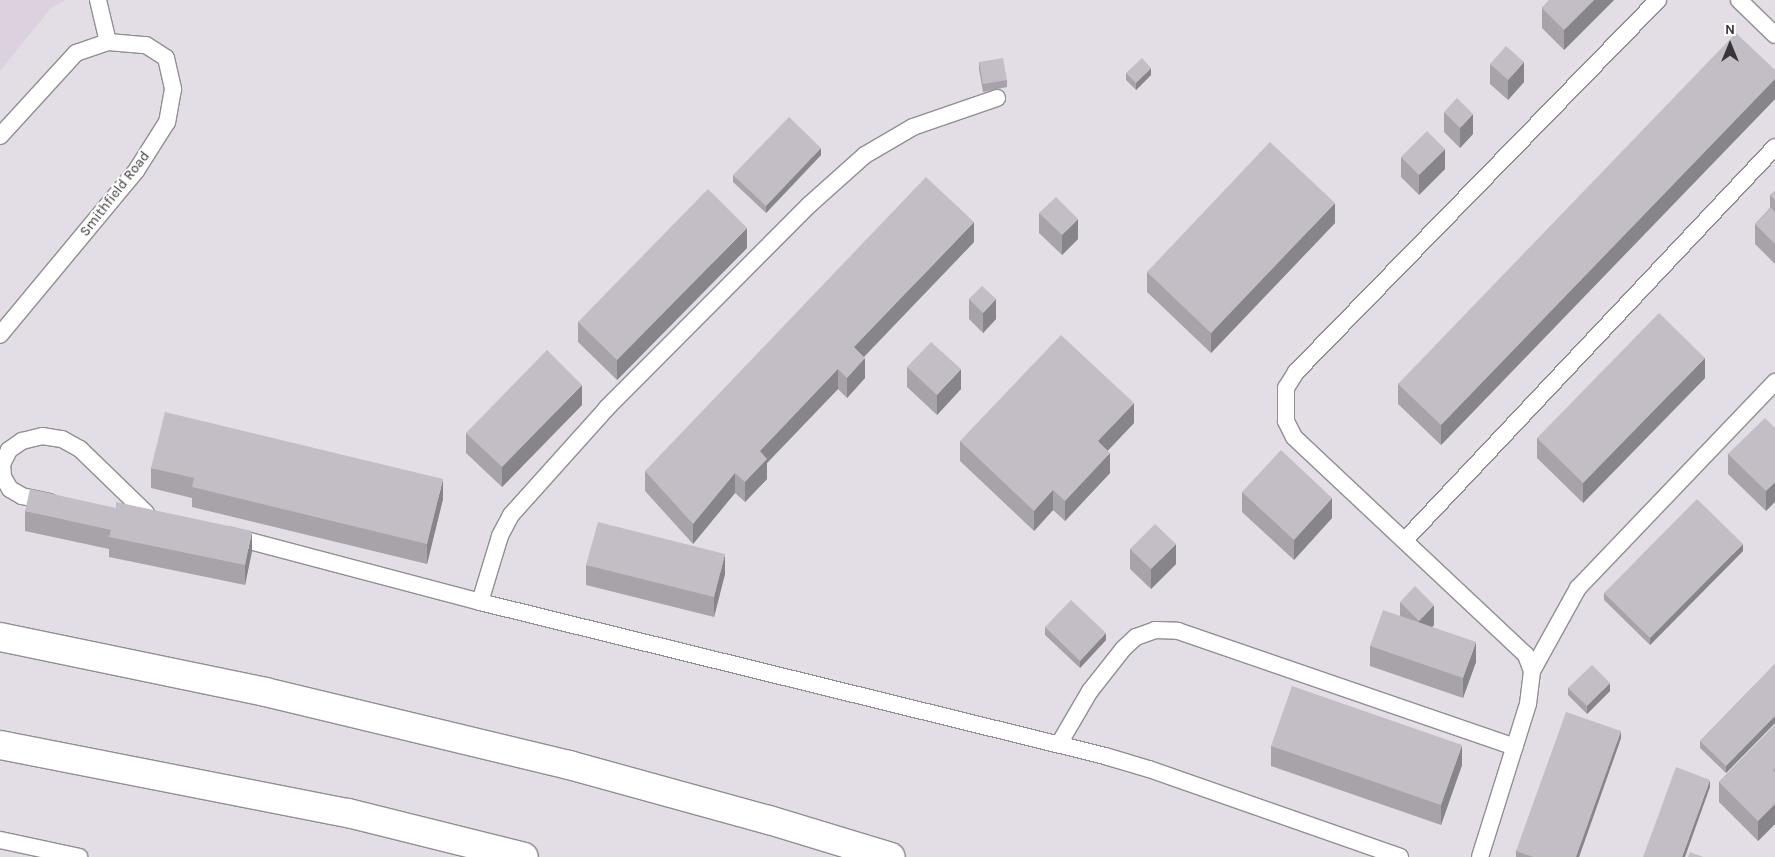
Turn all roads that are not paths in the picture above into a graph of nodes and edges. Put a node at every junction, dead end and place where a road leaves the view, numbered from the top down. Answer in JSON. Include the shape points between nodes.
{"nodes":[{"id":1,"x":98,"y":0,"type":"edge"},
{"id":2,"x":1658,"y":0,"type":"edge"},
{"id":3,"x":1738,"y":0,"type":"edge"},
{"id":4,"x":1775,"y":35,"type":"edge"},
{"id":5,"x":108,"y":42,"type":"junction"},
{"id":6,"x":997,"y":98,"type":"dead end"},
{"id":7,"x":0,"y":136,"type":"edge"},
{"id":8,"x":1775,"y":147,"type":"edge"},
{"id":9,"x":0,"y":335,"type":"edge"},
{"id":10,"x":1775,"y":382,"type":"edge"},
{"id":11,"x":65,"y":504,"type":"edge"},
{"id":12,"x":119,"y":511,"type":"edge"},
{"id":13,"x":146,"y":514,"type":"junction"},
{"id":14,"x":164,"y":518,"type":"edge"},
{"id":15,"x":210,"y":531,"type":"edge"},
{"id":16,"x":1406,"y":539,"type":"junction"},
{"id":17,"x":480,"y":602,"type":"junction"},
{"id":18,"x":0,"y":637,"type":"edge"},
{"id":19,"x":1532,"y":671,"type":"junction"},
{"id":20,"x":0,"y":744,"type":"edge"},
{"id":21,"x":1059,"y":744,"type":"junction"},
{"id":22,"x":1515,"y":747,"type":"junction"},
{"id":23,"x":0,"y":840,"type":"edge"},
{"id":24,"x":79,"y":857,"type":"edge"},
{"id":25,"x":524,"y":857,"type":"edge"},
{"id":26,"x":891,"y":857,"type":"edge"},
{"id":27,"x":1400,"y":857,"type":"edge"},
{"id":28,"x":1480,"y":857,"type":"edge"}],
"edges":[{"from":1,"to":5,"type":"lane"},
{"from":2,"to":16,"type":"lane","via":[[1296,372],[1286,388],[1286,422],[1294,437]]},
{"from":3,"to":4,"type":"lane"},
{"from":5,"to":7,"type":"lane","name":"Smithfield Road","via":[[76,53]]},
{"from":5,"to":9,"type":"lane","name":"Smithfield Road","via":[[146,45],[166,58],[173,89],[167,122],[136,171]]},
{"from":6,"to":17,"type":"lane","via":[[913,127],[865,155],[809,205],[607,408],[511,514],[500,536]]},
{"from":8,"to":16,"type":"lane"},
{"from":10,"to":19,"type":"lane","via":[[1578,588]]},
{"from":11,"to":13,"type":"lane","via":[[22,496],[10,488],[3,477],[2,464],[9,450],[22,441],[42,436],[62,439],[80,448]]},
{"from":12,"to":13,"type":"lane"},
{"from":13,"to":14,"type":"lane"},
{"from":15,"to":17,"type":"lane"},
{"from":16,"to":19,"type":"lane","via":[[1515,642],[1526,655]]},
{"from":17,"to":21,"type":"lane"},
{"from":18,"to":26,"type":"highway","via":[[265,692],[569,765]]},
{"from":19,"to":22,"type":"lane","via":[[1528,704]]},
{"from":20,"to":25,"type":"highway","via":[[348,813]]},
{"from":21,"to":22,"type":"lane","via":[[1090,691],[1123,649],[1136,637],[1155,630],[1178,631]]},
{"from":21,"to":27,"type":"lane","via":[[1149,769]]},
{"from":22,"to":28,"type":"lane"},
{"from":23,"to":24,"type":"lane"}]}
